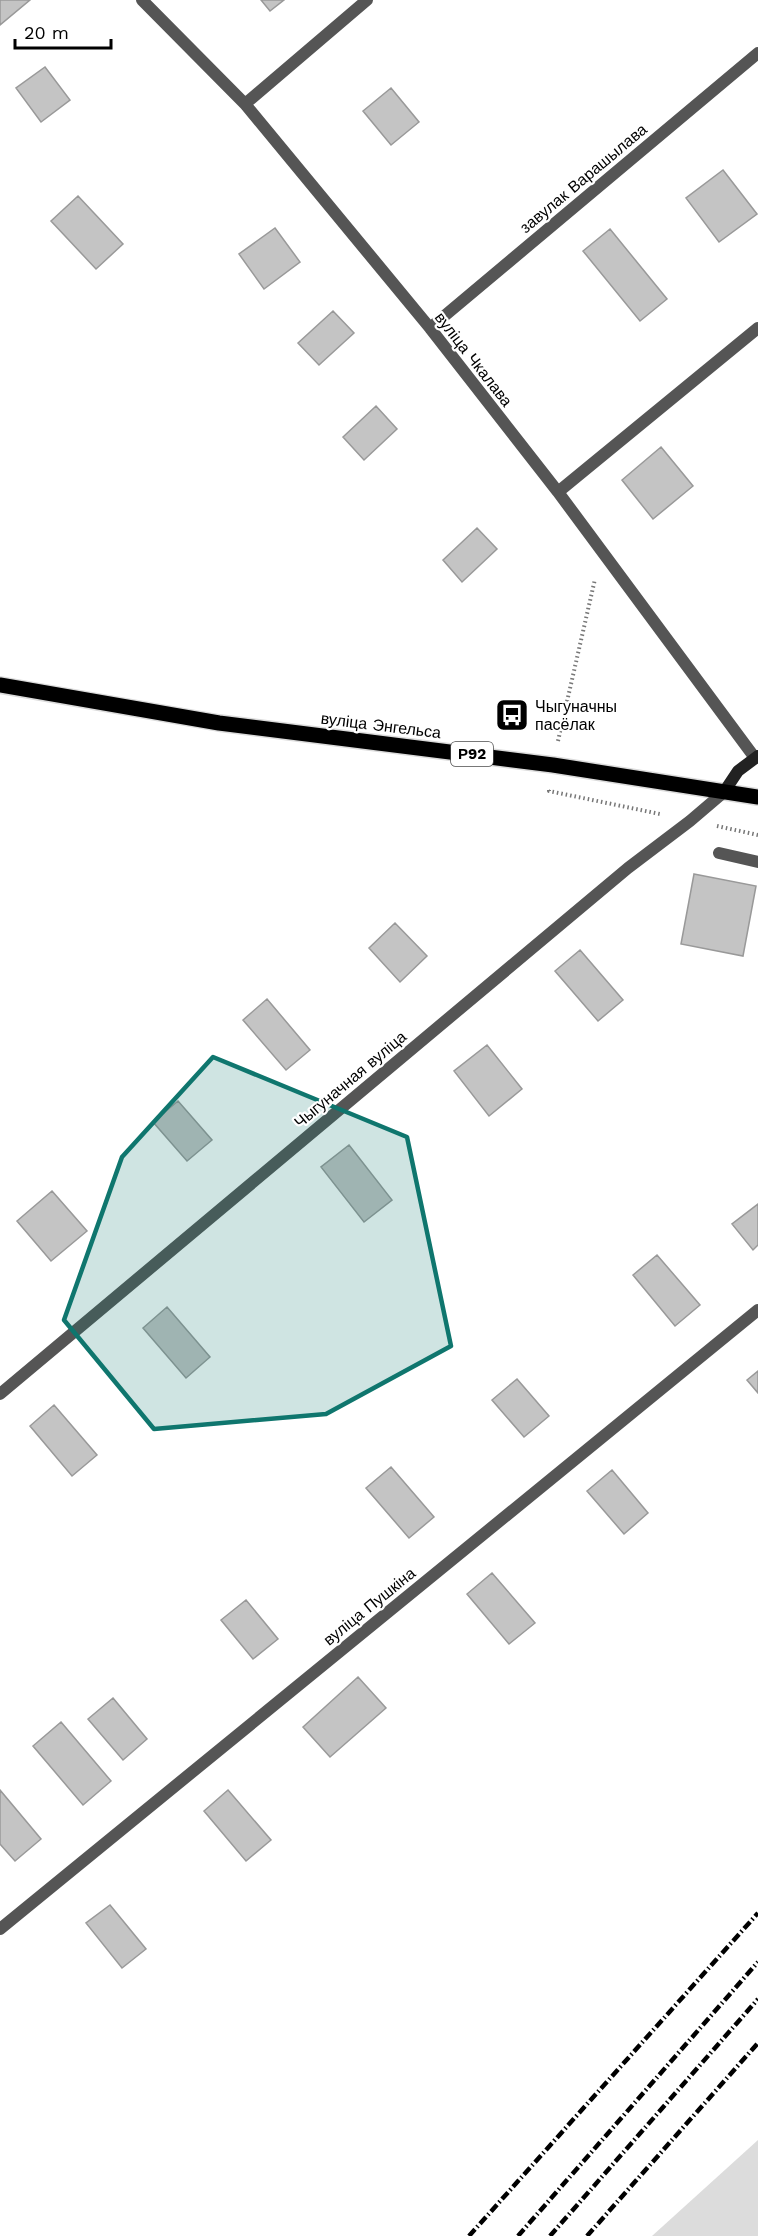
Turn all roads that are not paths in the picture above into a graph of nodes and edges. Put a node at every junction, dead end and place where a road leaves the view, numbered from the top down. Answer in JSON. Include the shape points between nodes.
{"nodes":[{"id":1,"x":142,"y":0,"type":"edge"},
{"id":2,"x":366,"y":0,"type":"edge"},
{"id":3,"x":758,"y":53,"type":"edge"},
{"id":4,"x":245,"y":104,"type":"junction"},
{"id":5,"x":430,"y":328,"type":"junction"},
{"id":6,"x":758,"y":328,"type":"edge"},
{"id":7,"x":558,"y":492,"type":"junction"},
{"id":8,"x":0,"y":685,"type":"edge"},
{"id":9,"x":757,"y":757,"type":"edge"},
{"id":10,"x":724,"y":792,"type":"junction"},
{"id":11,"x":758,"y":797,"type":"edge"},
{"id":12,"x":719,"y":853,"type":"dead end"},
{"id":13,"x":758,"y":862,"type":"edge"},
{"id":14,"x":758,"y":1310,"type":"edge"},
{"id":15,"x":0,"y":1394,"type":"edge"},
{"id":16,"x":0,"y":1929,"type":"edge"}],
"edges":[{"from":1,"to":4,"type":"street","name":"вуліца Чкалава"},
{"from":2,"to":4,"type":"street"},
{"from":3,"to":5,"type":"street","name":"завулак Варашылава"},
{"from":4,"to":5,"type":"street","name":"вуліца Чкалава"},
{"from":5,"to":7,"type":"street","name":"вуліца Чкалава"},
{"from":6,"to":7,"type":"street"},
{"from":7,"to":9,"type":"street","name":"вуліца Чкалава"},
{"from":8,"to":10,"type":"main road","name":"вуліца Энгельса","number":"Р92","via":[[219,723],[553,765]]},
{"from":9,"to":10,"type":"main road","via":[[738,771]]},
{"from":10,"to":11,"type":"main road","name":"вуліца Энгельса","number":"Р92"},
{"from":10,"to":15,"type":"street","name":"Чыгуначная вуліца"},
{"from":12,"to":13,"type":"street"},
{"from":14,"to":16,"type":"street","name":"вуліца Пушкіна"}]}
